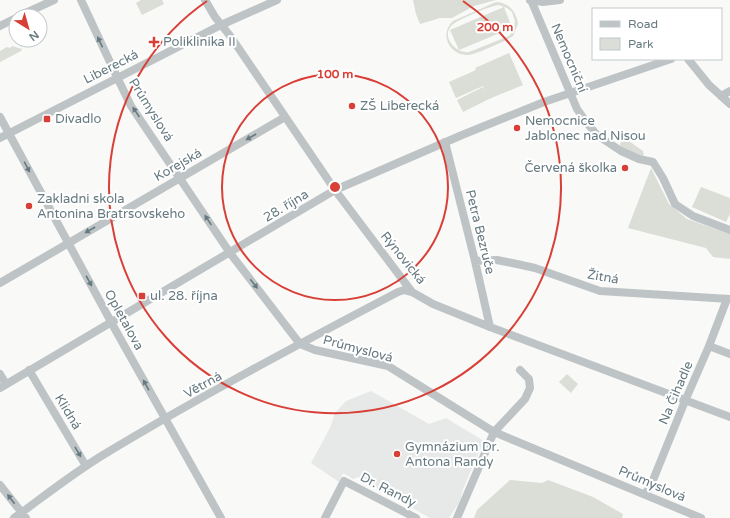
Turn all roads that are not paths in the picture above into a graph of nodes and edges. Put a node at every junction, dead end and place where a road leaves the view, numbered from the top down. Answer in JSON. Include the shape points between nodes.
{"nodes":[{"id":1,"x":54,"y":0,"type":"edge"},
{"id":2,"x":81,"y":0,"type":"edge"},
{"id":3,"x":205,"y":0,"type":"edge"},
{"id":4,"x":278,"y":0,"type":"edge"},
{"id":5,"x":531,"y":0,"type":"edge"},
{"id":6,"x":560,"y":0,"type":"edge"},
{"id":7,"x":37,"y":8,"type":"edge"},
{"id":8,"x":221,"y":25,"type":"junction"},
{"id":9,"x":668,"y":60,"type":"edge"},
{"id":10,"x":689,"y":60,"type":"edge"},
{"id":11,"x":117,"y":77,"type":"junction"},
{"id":12,"x":730,"y":91,"type":"edge"},
{"id":13,"x":570,"y":93,"type":"junction"},
{"id":14,"x":721,"y":96,"type":"junction"},
{"id":15,"x":730,"y":104,"type":"edge"},
{"id":16,"x":577,"y":108,"type":"junction"},
{"id":17,"x":0,"y":116,"type":"edge"},
{"id":18,"x":285,"y":117,"type":"junction"},
{"id":19,"x":8,"y":133,"type":"junction"},
{"id":20,"x":595,"y":134,"type":"junction"},
{"id":21,"x":0,"y":138,"type":"edge"},
{"id":22,"x":445,"y":142,"type":"junction"},
{"id":23,"x":180,"y":178,"type":"junction"},
{"id":24,"x":335,"y":190,"type":"junction"},
{"id":25,"x":730,"y":230,"type":"edge"},
{"id":26,"x":68,"y":243,"type":"junction"},
{"id":27,"x":230,"y":253,"type":"junction"},
{"id":28,"x":475,"y":261,"type":"junction"},
{"id":29,"x":0,"y":283,"type":"edge"},
{"id":30,"x":412,"y":292,"type":"junction"},
{"id":31,"x":729,"y":299,"type":"edge"},
{"id":32,"x":111,"y":322,"type":"junction"},
{"id":33,"x":490,"y":327,"type":"junction"},
{"id":34,"x":300,"y":344,"type":"junction"},
{"id":35,"x":709,"y":346,"type":"junction"},
{"id":36,"x":730,"y":354,"type":"edge"},
{"id":37,"x":30,"y":370,"type":"junction"},
{"id":38,"x":520,"y":370,"type":"dead end"},
{"id":39,"x":0,"y":374,"type":"edge"},
{"id":40,"x":3,"y":386,"type":"edge"},
{"id":41,"x":685,"y":401,"type":"junction"},
{"id":42,"x":730,"y":417,"type":"edge"},
{"id":43,"x":165,"y":420,"type":"junction"},
{"id":44,"x":494,"y":432,"type":"junction"},
{"id":45,"x":86,"y":466,"type":"junction"},
{"id":46,"x":0,"y":485,"type":"edge"},
{"id":47,"x":645,"y":494,"type":"junction"},
{"id":48,"x":23,"y":515,"type":"edge"},
{"id":49,"x":14,"y":518,"type":"edge"},
{"id":50,"x":221,"y":518,"type":"edge"},
{"id":51,"x":325,"y":518,"type":"edge"},
{"id":52,"x":416,"y":518,"type":"edge"},
{"id":53,"x":457,"y":518,"type":"edge"},
{"id":54,"x":701,"y":518,"type":"edge"}],
"edges":[{"from":1,"to":7,"type":"street"},
{"from":11,"to":2,"type":"street","name":"Průmyslová","one_way":true},
{"from":3,"to":8,"type":"street","name":"Rýnovická"},
{"from":4,"to":8,"type":"street","name":"Liberecká"},
{"from":5,"to":6,"type":"street"},
{"from":5,"to":13,"type":"street","name":"Nemocniční"},
{"from":8,"to":11,"type":"street","name":"Liberecká"},
{"from":8,"to":18,"type":"street","name":"Rýnovická"},
{"from":9,"to":13,"type":"street","name":"28. října"},
{"from":10,"to":14,"type":"street"},
{"from":11,"to":19,"type":"street","name":"Liberecká"},
{"from":23,"to":11,"type":"street","name":"Průmyslová","one_way":true,"via":[[132,106]]},
{"from":12,"to":14,"type":"street"},
{"from":13,"to":16,"type":"street","name":"Nemocniční"},
{"from":13,"to":22,"type":"street","name":"28. října"},
{"from":14,"to":15,"type":"street"},
{"from":16,"to":20,"type":"street","name":"Nemocniční"},
{"from":16,"to":20,"type":"street","via":[[595,128]]},
{"from":17,"to":19,"type":"street","name":"Opletalova"},
{"from":18,"to":23,"type":"street","name":"Korejská","one_way":true},
{"from":18,"to":24,"type":"street","name":"Rýnovická"},
{"from":19,"to":21,"type":"street","name":"Liberecká"},
{"from":19,"to":26,"type":"street","name":"Opletalova","one_way":true},
{"from":20,"to":25,"type":"street","via":[[621,151],[653,162],[675,204],[693,216]]},
{"from":22,"to":24,"type":"street","name":"28. října"},
{"from":22,"to":28,"type":"street","name":"Petra Bezruče"},
{"from":23,"to":26,"type":"street","name":"Korejská","one_way":true},
{"from":27,"to":23,"type":"street","name":"Průmyslová","one_way":true},
{"from":24,"to":27,"type":"street","name":"28. října"},
{"from":24,"to":30,"type":"street","name":"Rýnovická"},
{"from":26,"to":29,"type":"street","name":"Korejská"},
{"from":26,"to":32,"type":"street","name":"Opletalova","one_way":true},
{"from":27,"to":32,"type":"street","name":"28. října"},
{"from":27,"to":34,"type":"street","name":"Průmyslová","one_way":true},
{"from":28,"to":31,"type":"street","name":"Žitná","via":[[497,260],[535,268],[600,291]]},
{"from":28,"to":33,"type":"street","name":"Petra Bezruče"},
{"from":30,"to":33,"type":"street","name":"Rýnovická","via":[[433,304]]},
{"from":30,"to":34,"type":"street","name":"Větrná","via":[[398,292]]},
{"from":31,"to":35,"type":"street","name":"Na Čihadle"},
{"from":32,"to":37,"type":"street","name":"28. října"},
{"from":43,"to":32,"type":"street","name":"Opletalova","one_way":true},
{"from":33,"to":41,"type":"street","name":"Rýnovická"},
{"from":34,"to":43,"type":"street","name":"Větrná"},
{"from":34,"to":44,"type":"street","name":"Průmyslová","via":[[315,350],[388,366],[452,403]]},
{"from":35,"to":36,"type":"street"},
{"from":35,"to":41,"type":"street","name":"Na Čihadle"},
{"from":37,"to":40,"type":"street","name":"28. října"},
{"from":37,"to":45,"type":"street","name":"Klidná","one_way":true},
{"from":38,"to":44,"type":"street","via":[[529,379],[530,388],[525,399]]},
{"from":39,"to":40,"type":"street"},
{"from":41,"to":42,"type":"street","name":"Rýnovická"},
{"from":41,"to":47,"type":"street","name":"Na Čihadle"},
{"from":43,"to":45,"type":"street","name":"Větrná"},
{"from":43,"to":50,"type":"street","name":"Opletalova"},
{"from":44,"to":47,"type":"street","name":"Průmyslová"},
{"from":44,"to":53,"type":"street"},
{"from":45,"to":48,"type":"street","name":"Větrná"},
{"from":48,"to":46,"type":"street","one_way":true},
{"from":47,"to":54,"type":"street","name":"Průmyslová"},
{"from":48,"to":49,"type":"street","name":"Větrná"},
{"from":51,"to":52,"type":"street","name":"Dr. Randy","via":[[344,481]]}]}
